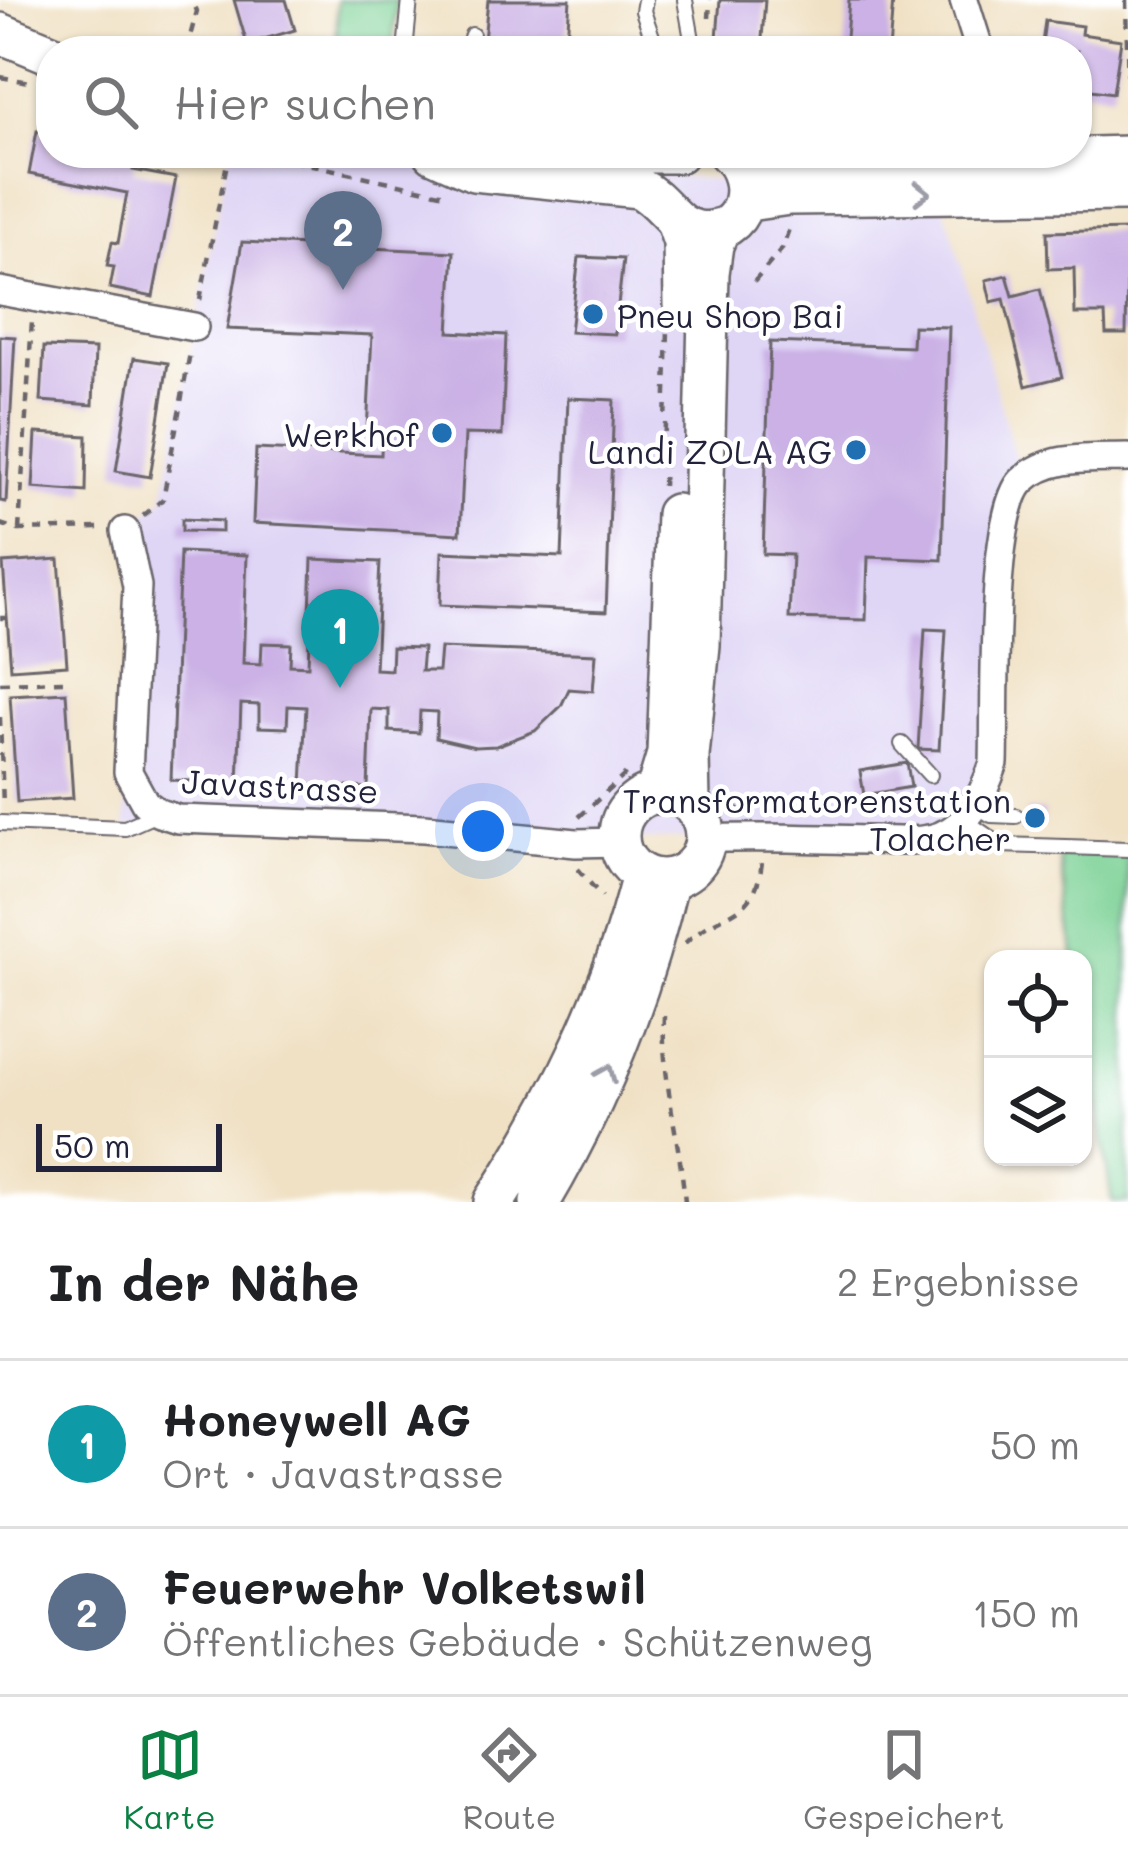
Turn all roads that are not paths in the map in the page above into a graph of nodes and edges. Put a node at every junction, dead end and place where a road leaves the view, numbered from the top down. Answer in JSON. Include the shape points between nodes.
{"nodes":[{"id":1,"x":410,"y":0,"type":"edge"},
{"id":2,"x":644,"y":0,"type":"edge"},
{"id":3,"x":685,"y":0,"type":"edge"},
{"id":4,"x":964,"y":0,"type":"edge"},
{"id":5,"x":0,"y":33,"type":"edge"},
{"id":6,"x":407,"y":36,"type":"edge"},
{"id":7,"x":652,"y":36,"type":"edge"},
{"id":8,"x":691,"y":36,"type":"edge"},
{"id":9,"x":975,"y":36,"type":"edge"},
{"id":10,"x":36,"y":64,"type":"edge"},
{"id":11,"x":1128,"y":156,"type":"edge"},
{"id":12,"x":1092,"y":158,"type":"edge"},
{"id":13,"x":467,"y":168,"type":"edge"},
{"id":14,"x":667,"y":168,"type":"edge"},
{"id":15,"x":955,"y":168,"type":"edge"},
{"id":16,"x":1003,"y":168,"type":"edge"},
{"id":17,"x":733,"y":187,"type":"edge"},
{"id":18,"x":1128,"y":191,"type":"edge"},
{"id":19,"x":669,"y":212,"type":"junction"},
{"id":20,"x":0,"y":291,"type":"edge"},
{"id":21,"x":194,"y":327,"type":"dead end"},
{"id":22,"x":1128,"y":458,"type":"edge"},
{"id":23,"x":125,"y":531,"type":"dead end"},
{"id":24,"x":902,"y":744,"type":"dead end"},
{"id":25,"x":930,"y":775,"type":"dead end"},
{"id":26,"x":672,"y":800,"type":"junction"},
{"id":27,"x":970,"y":812,"type":"junction"},
{"id":28,"x":159,"y":813,"type":"junction"},
{"id":29,"x":1016,"y":816,"type":"dead end"},
{"id":30,"x":0,"y":823,"type":"edge"},
{"id":31,"x":619,"y":842,"type":"junction"},
{"id":32,"x":1128,"y":849,"type":"edge"},
{"id":33,"x":656,"y":877,"type":"junction"},
{"id":34,"x":494,"y":1202,"type":"edge"},
{"id":35,"x":540,"y":1202,"type":"edge"}],
"edges":[{"from":1,"to":6,"type":"lane"},
{"from":2,"to":7,"type":"lane"},
{"from":3,"to":8,"type":"lane"},
{"from":4,"to":9,"type":"street"},
{"from":5,"to":10,"type":"main road"},
{"from":11,"to":12,"type":"main road"},
{"from":13,"to":19,"type":"main road","via":[[617,183],[639,188]]},
{"from":14,"to":19,"type":"main road"},
{"from":15,"to":17,"type":"main road","via":[[789,194]]},
{"from":16,"to":18,"type":"main road"},
{"from":17,"to":19,"type":"main road","via":[[698,231]]},
{"from":17,"to":26,"type":"main road","via":[[709,273],[700,645],[689,756]]},
{"from":19,"to":26,"type":"main road","via":[[685,272],[667,754]]},
{"from":20,"to":21,"type":"street"},
{"from":22,"to":27,"type":"street","via":[[1042,468],[1022,481],[1009,506],[1001,536],[994,763]]},
{"from":23,"to":28,"type":"street","name":"Javastrasse","via":[[136,586],[128,772]]},
{"from":24,"to":25,"type":"lane"},
{"from":26,"to":27,"type":"street","via":[[759,836],[915,841],[941,836]]},
{"from":26,"to":31,"type":"main road","via":[[632,806]]},
{"from":26,"to":33,"type":"main road","via":[[698,860]]},
{"from":27,"to":29,"type":"lane"},
{"from":27,"to":32,"type":"lane","via":[[1000,845]]},
{"from":28,"to":30,"type":"lane","via":[[125,828]]},
{"from":28,"to":31,"type":"street","name":"Javastrasse"},
{"from":31,"to":33,"type":"main road","via":[[631,866]]},
{"from":33,"to":34,"type":"main road","via":[[560,1095]]},
{"from":35,"to":33,"type":"main road","one_way":true,"via":[[624,1032]]}]}
